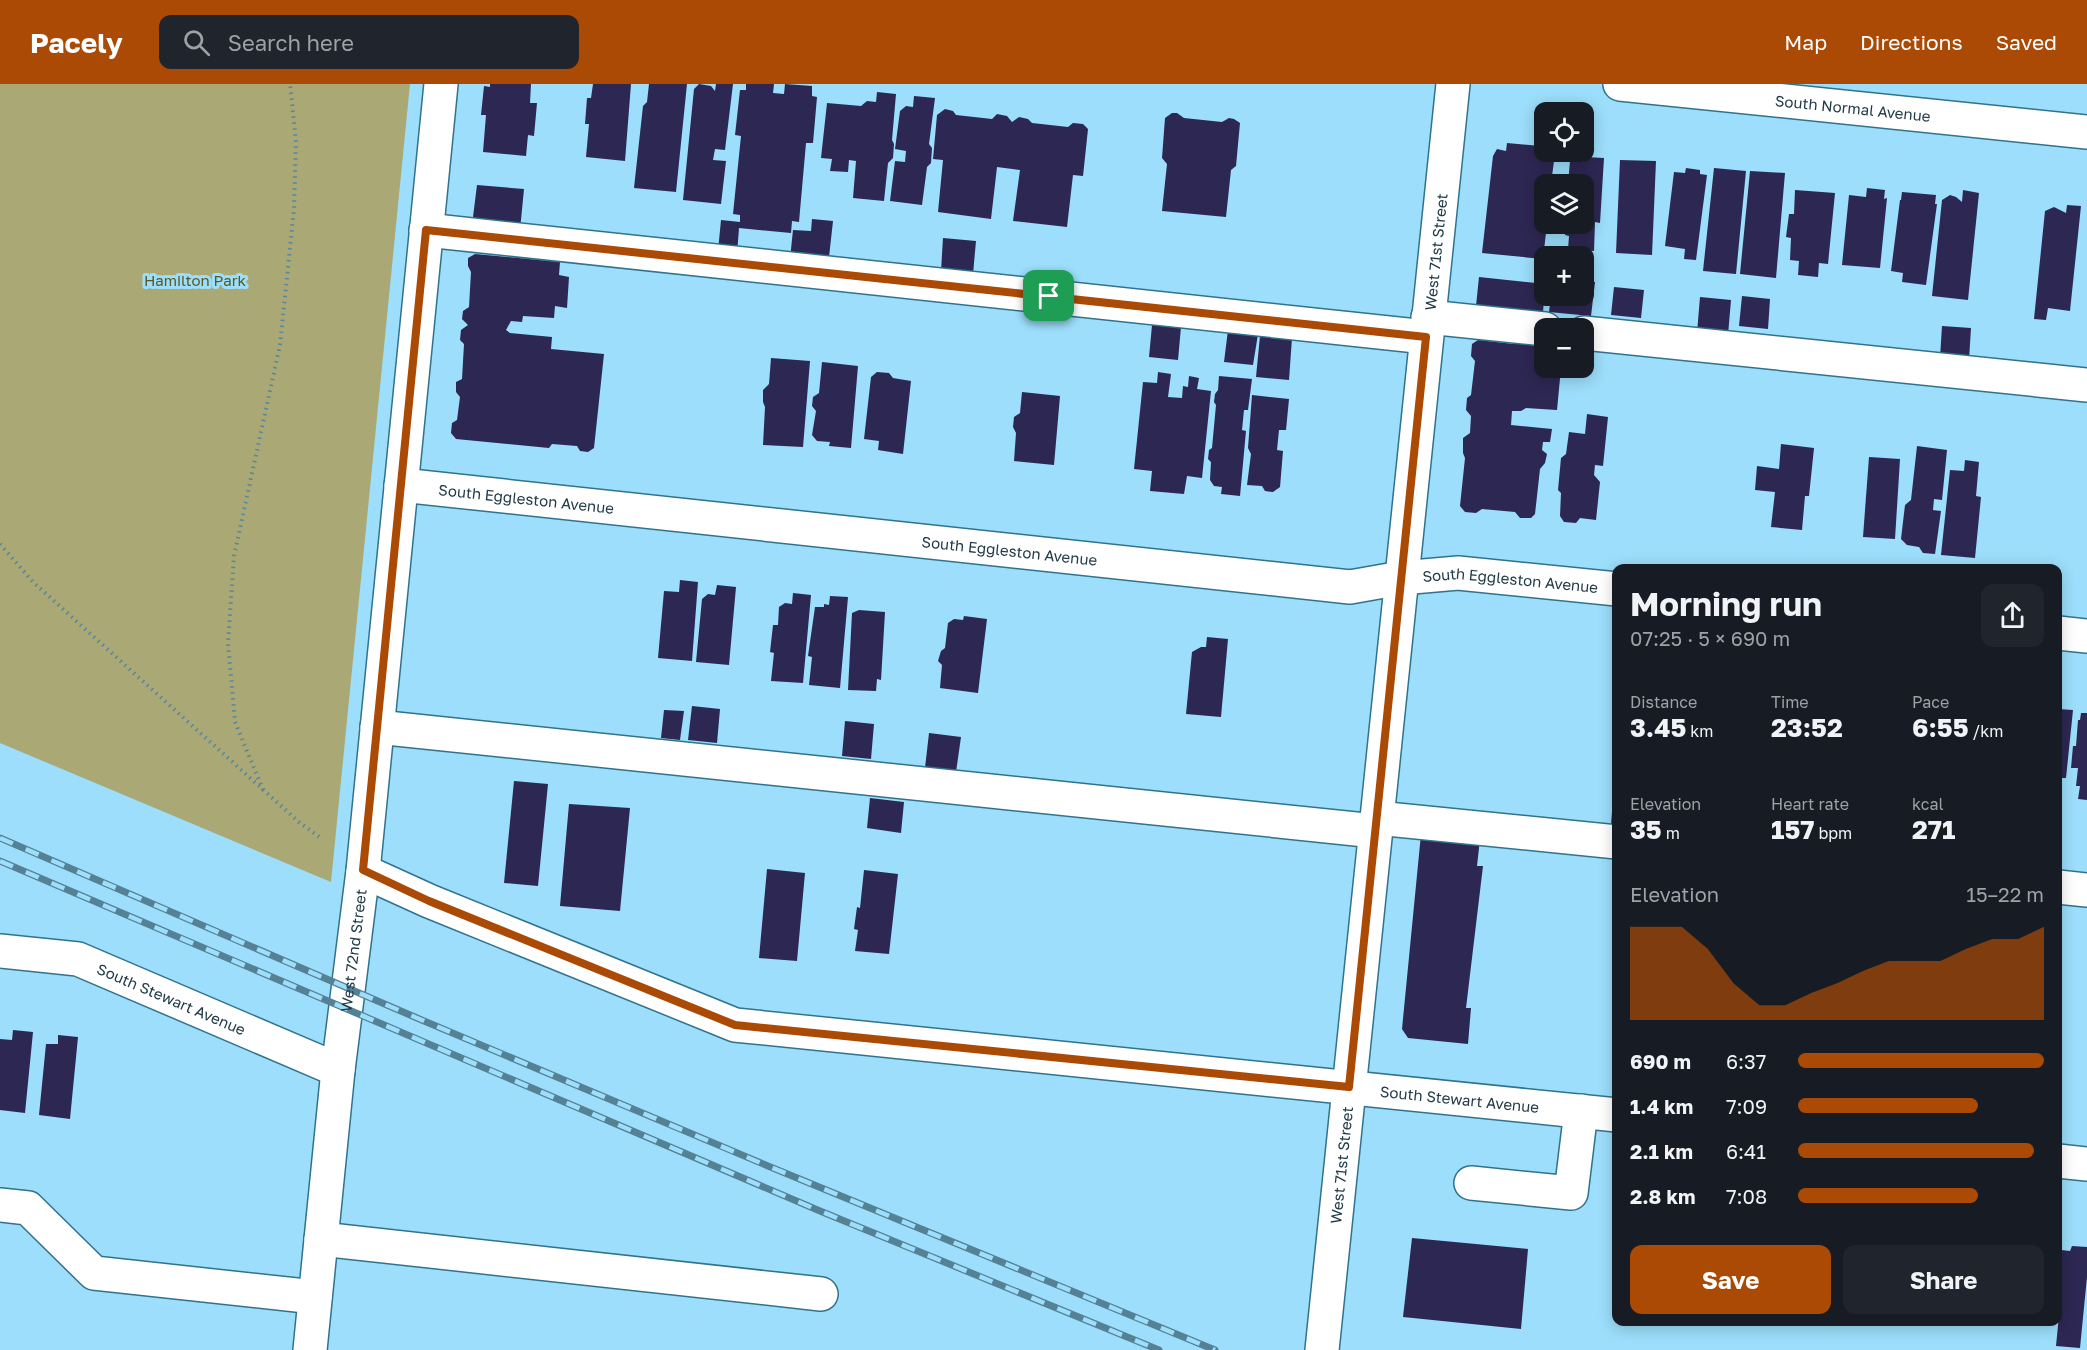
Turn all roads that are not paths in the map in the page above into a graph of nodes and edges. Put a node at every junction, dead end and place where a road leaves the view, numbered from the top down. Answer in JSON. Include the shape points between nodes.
{"nodes":[{"id":1,"x":441,"y":84,"type":"edge"},
{"id":2,"x":1453,"y":84,"type":"edge"},
{"id":3,"x":1620,"y":84,"type":"edge"},
{"id":4,"x":2087,"y":132,"type":"edge"},
{"id":5,"x":426,"y":230,"type":"junction"},
{"id":6,"x":1427,"y":327,"type":"junction"},
{"id":7,"x":1534,"y":329,"type":"edge"},
{"id":8,"x":1594,"y":334,"type":"edge"},
{"id":9,"x":2087,"y":385,"type":"edge"},
{"id":10,"x":401,"y":485,"type":"junction"},
{"id":11,"x":1401,"y":578,"type":"junction"},
{"id":12,"x":1612,"y":588,"type":"edge"},
{"id":13,"x":2062,"y":633,"type":"edge"},
{"id":14,"x":2087,"y":636,"type":"edge"},
{"id":15,"x":377,"y":727,"type":"junction"},
{"id":16,"x":1376,"y":824,"type":"junction"},
{"id":17,"x":1612,"y":842,"type":"edge"},
{"id":18,"x":363,"y":870,"type":"junction"},
{"id":19,"x":2062,"y":887,"type":"edge"},
{"id":20,"x":2087,"y":890,"type":"edge"},
{"id":21,"x":0,"y":951,"type":"edge"},
{"id":22,"x":338,"y":1070,"type":"junction"},
{"id":23,"x":1349,"y":1087,"type":"junction"},
{"id":24,"x":1581,"y":1112,"type":"junction"},
{"id":25,"x":1612,"y":1115,"type":"edge"},
{"id":26,"x":2062,"y":1161,"type":"edge"},
{"id":27,"x":2087,"y":1164,"type":"edge"},
{"id":28,"x":1471,"y":1183,"type":"dead end"},
{"id":29,"x":0,"y":1205,"type":"edge"},
{"id":30,"x":321,"y":1239,"type":"junction"},
{"id":31,"x":821,"y":1294,"type":"dead end"},
{"id":32,"x":315,"y":1297,"type":"junction"},
{"id":33,"x":310,"y":1350,"type":"edge"},
{"id":34,"x":1323,"y":1350,"type":"edge"}],
"edges":[{"from":1,"to":5,"type":"street","name":"West 72nd Street"},
{"from":2,"to":6,"type":"street","name":"West 71st Street"},
{"from":3,"to":4,"type":"street","name":"South Normal Avenue"},
{"from":5,"to":6,"type":"street"},
{"from":5,"to":10,"type":"street","name":"West 72nd Street"},
{"from":6,"to":7,"type":"street"},
{"from":6,"to":11,"type":"street","name":"West 71st Street"},
{"from":8,"to":9,"type":"street"},
{"from":10,"to":11,"type":"street","name":"South Eggleston Avenue","via":[[1350,587]]},
{"from":10,"to":15,"type":"street","name":"West 72nd Street"},
{"from":11,"to":12,"type":"street","name":"South Eggleston Avenue","via":[[1458,573]]},
{"from":11,"to":16,"type":"street","name":"West 71st Street"},
{"from":13,"to":14,"type":"street"},
{"from":15,"to":16,"type":"street"},
{"from":15,"to":18,"type":"street","name":"West 72nd Street"},
{"from":16,"to":17,"type":"street"},
{"from":16,"to":23,"type":"street","name":"West 71st Street"},
{"from":18,"to":22,"type":"street","name":"West 72nd Street"},
{"from":18,"to":23,"type":"street","name":"South Stewart Avenue","via":[[429,901],[735,1025]]},
{"from":19,"to":20,"type":"street"},
{"from":21,"to":22,"type":"street","name":"South Stewart Avenue","via":[[78,959]]},
{"from":22,"to":30,"type":"street","name":"West 72nd Street"},
{"from":23,"to":24,"type":"street","name":"South Stewart Avenue"},
{"from":23,"to":34,"type":"street","name":"West 71st Street"},
{"from":24,"to":25,"type":"street","name":"South Stewart Avenue"},
{"from":24,"to":28,"type":"street","via":[[1571,1193]]},
{"from":26,"to":27,"type":"street"},
{"from":29,"to":32,"type":"street","via":[[28,1208],[94,1273]]},
{"from":30,"to":31,"type":"street"},
{"from":30,"to":32,"type":"street","name":"West 72nd Street"},
{"from":32,"to":33,"type":"street","name":"West 72nd Street"}]}
